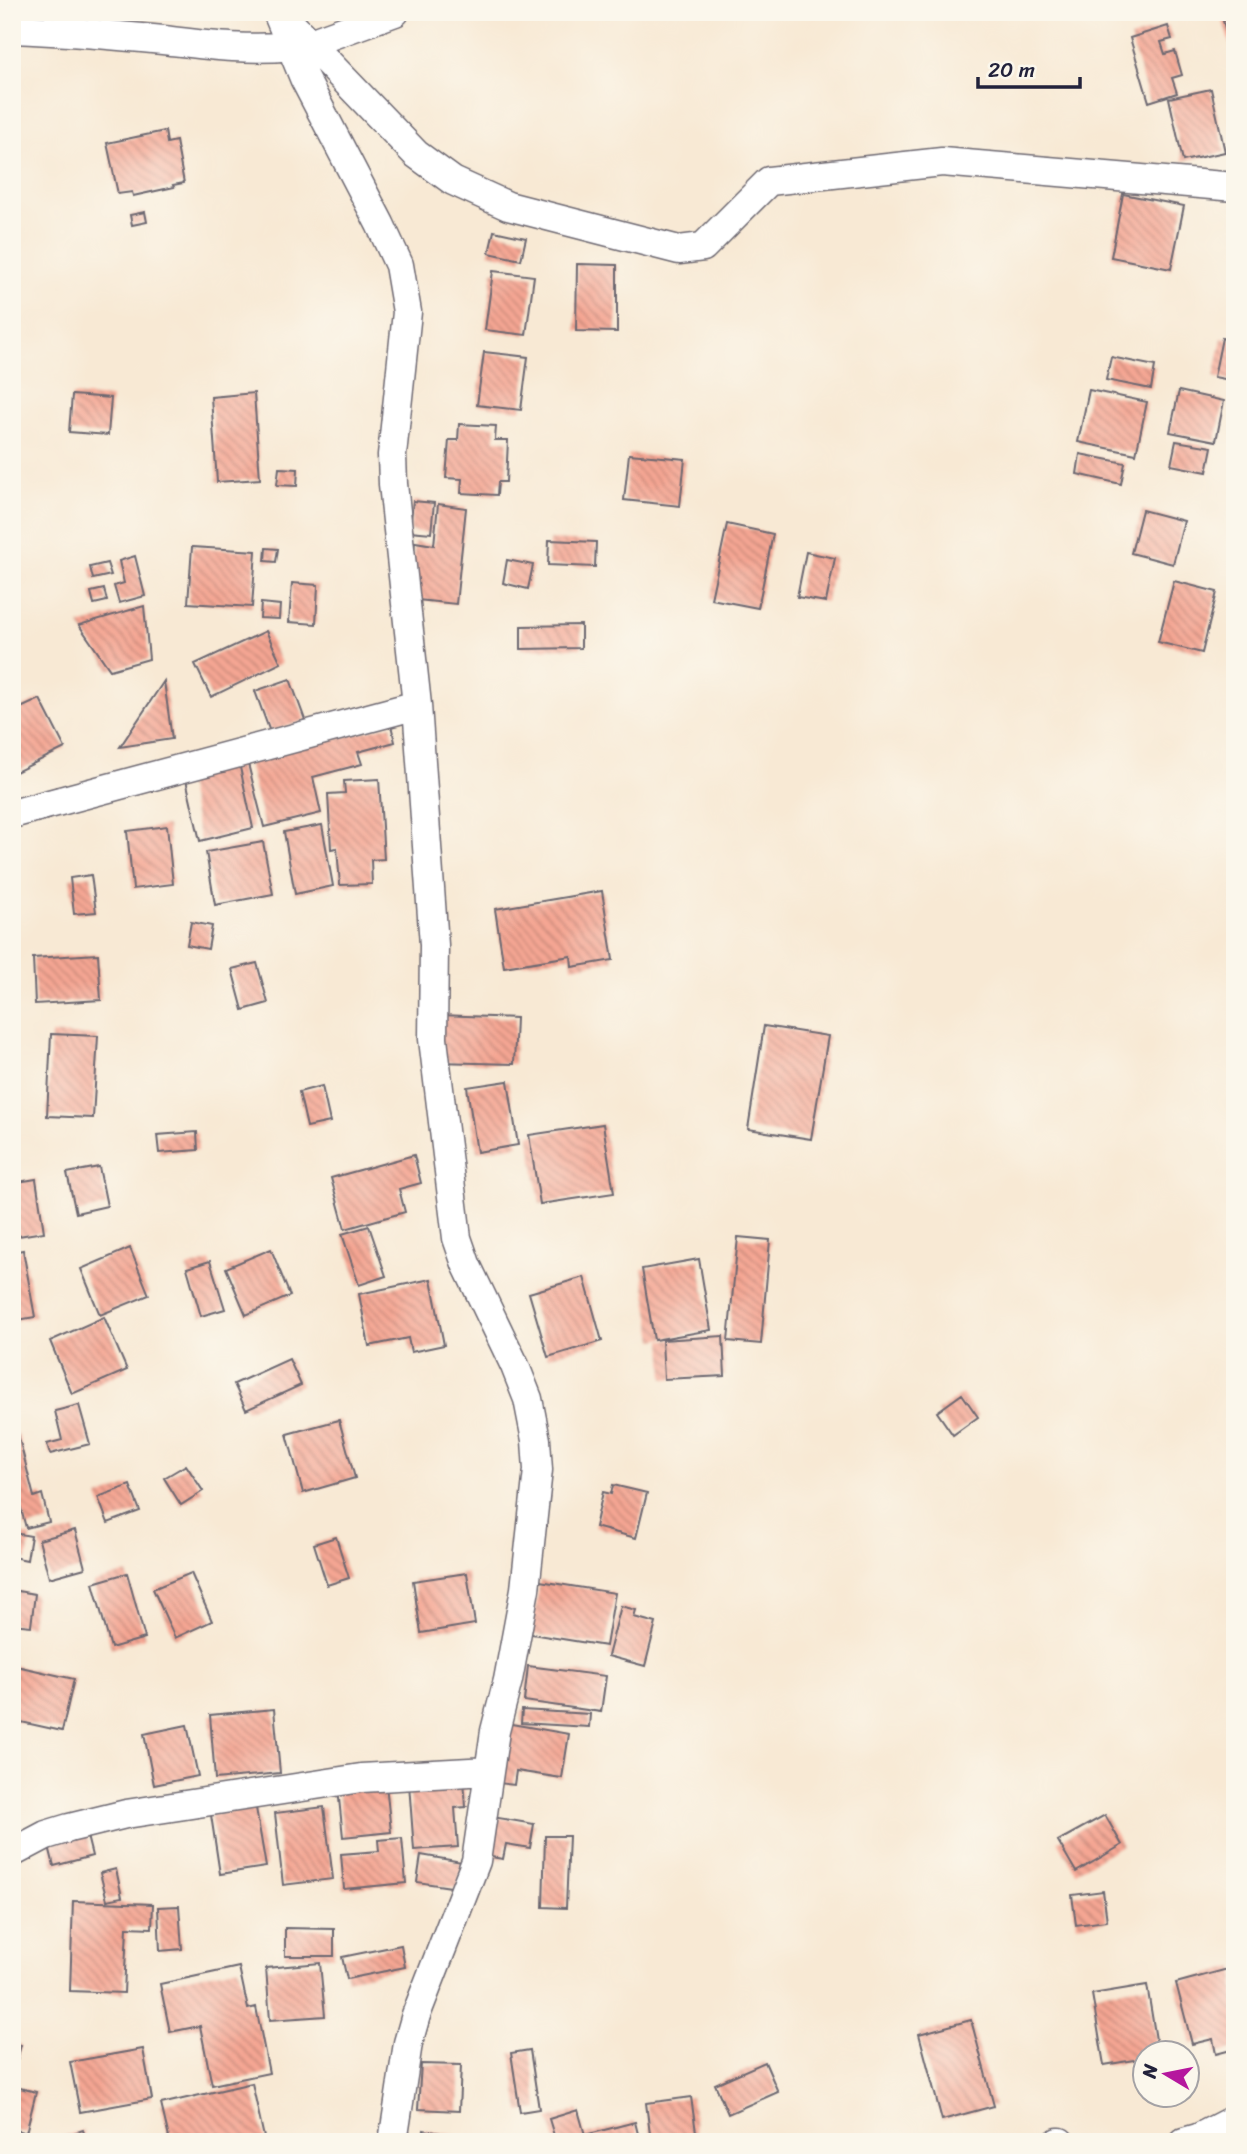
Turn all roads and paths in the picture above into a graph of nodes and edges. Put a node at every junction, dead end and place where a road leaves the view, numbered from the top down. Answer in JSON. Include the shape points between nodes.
{"nodes":[{"id":1,"x":279,"y":12,"type":"edge"},
{"id":2,"x":395,"y":12,"type":"edge"},
{"id":3,"x":12,"y":29,"type":"edge"},
{"id":4,"x":301,"y":45,"type":"junction"},
{"id":5,"x":1235,"y":187,"type":"edge"},
{"id":6,"x":417,"y":705,"type":"junction"},
{"id":7,"x":12,"y":814,"type":"edge"},
{"id":8,"x":488,"y":1771,"type":"junction"},
{"id":9,"x":12,"y":1853,"type":"edge"},
{"id":10,"x":1235,"y":2119,"type":"edge"},
{"id":11,"x":393,"y":2142,"type":"edge"},
{"id":12,"x":1184,"y":2142,"type":"edge"}],
"edges":[{"from":1,"to":4,"type":"street"},
{"from":2,"to":4,"type":"street"},
{"from":3,"to":4,"type":"street","via":[[226,48]]},
{"from":4,"to":5,"type":"street","via":[[416,155],[453,181],[508,206],[679,250],[703,247],[769,181],[942,162]]},
{"from":4,"to":6,"type":"street","via":[[304,78],[385,234],[404,287],[407,312],[392,455]]},
{"from":6,"to":7,"type":"street"},
{"from":6,"to":8,"type":"street","via":[[434,945],[433,1039],[457,1238],[523,1388],[538,1470],[526,1589]]},
{"from":8,"to":9,"type":"street","via":[[361,1778],[126,1814],[69,1828]]},
{"from":8,"to":11,"type":"street","via":[[476,1861],[416,2015]]},
{"from":10,"to":12,"type":"street"}]}
